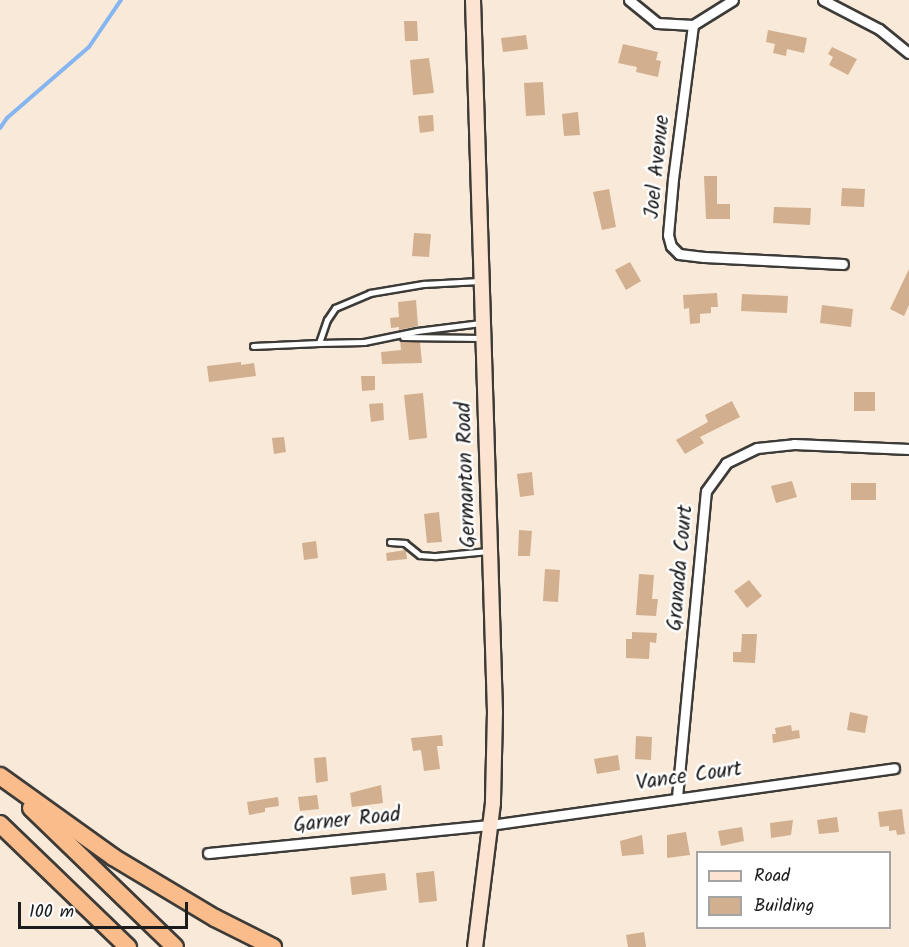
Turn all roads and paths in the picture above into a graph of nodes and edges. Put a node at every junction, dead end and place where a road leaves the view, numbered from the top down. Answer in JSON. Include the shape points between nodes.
{"nodes":[{"id":1,"x":473,"y":0,"type":"edge"},
{"id":2,"x":629,"y":0,"type":"edge"},
{"id":3,"x":732,"y":0,"type":"edge"},
{"id":4,"x":823,"y":0,"type":"edge"},
{"id":5,"x":693,"y":25,"type":"junction"},
{"id":6,"x":909,"y":53,"type":"edge"},
{"id":7,"x":843,"y":264,"type":"dead end"},
{"id":8,"x":482,"y":281,"type":"junction"},
{"id":9,"x":483,"y":323,"type":"junction"},
{"id":10,"x":394,"y":337,"type":"junction"},
{"id":11,"x":484,"y":338,"type":"junction"},
{"id":12,"x":319,"y":344,"type":"junction"},
{"id":13,"x":254,"y":346,"type":"dead end"},
{"id":14,"x":909,"y":449,"type":"edge"},
{"id":15,"x":390,"y":542,"type":"dead end"},
{"id":16,"x":491,"y":550,"type":"junction"},
{"id":17,"x":894,"y":768,"type":"dead end"},
{"id":18,"x":0,"y":777,"type":"edge"},
{"id":19,"x":677,"y":797,"type":"junction"},
{"id":20,"x":0,"y":824,"type":"edge"},
{"id":21,"x":490,"y":825,"type":"junction"},
{"id":22,"x":208,"y":853,"type":"dead end"},
{"id":23,"x":128,"y":947,"type":"edge"},
{"id":24,"x":175,"y":947,"type":"edge"},
{"id":25,"x":273,"y":947,"type":"edge"},
{"id":26,"x":475,"y":947,"type":"edge"}],
"edges":[{"from":1,"to":8,"type":"main road","name":"Germanton Road"},
{"from":2,"to":5,"type":"street","via":[[657,23]]},
{"from":3,"to":5,"type":"street"},
{"from":4,"to":6,"type":"street","via":[[879,29]]},
{"from":5,"to":7,"type":"street","name":"Joel Avenue","via":[[673,179],[668,235],[671,246],[679,254],[704,257]]},
{"from":8,"to":9,"type":"main road","name":"Germanton Road"},
{"from":8,"to":12,"type":"lane","via":[[388,288],[349,300],[335,308]]},
{"from":9,"to":10,"type":"lane"},
{"from":9,"to":11,"type":"main road","name":"Germanton Road"},
{"from":10,"to":11,"type":"lane"},
{"from":10,"to":12,"type":"lane"},
{"from":11,"to":16,"type":"main road","name":"Germanton Road"},
{"from":12,"to":13,"type":"lane"},
{"from":14,"to":19,"type":"street","name":"Granada Court","via":[[794,444],[757,448],[726,463],[706,491]]},
{"from":15,"to":16,"type":"lane","via":[[405,543],[420,555]]},
{"from":16,"to":21,"type":"main road","name":"Germanton Road","via":[[495,712]]},
{"from":17,"to":19,"type":"street","name":"Vance Court"},
{"from":18,"to":24,"type":"highway"},
{"from":18,"to":25,"type":"highway","via":[[113,857],[215,918]]},
{"from":19,"to":21,"type":"street","name":"Vance Court"},
{"from":20,"to":23,"type":"highway"},
{"from":21,"to":22,"type":"street","name":"Garner Road"},
{"from":21,"to":26,"type":"main road","name":"Germanton Road"}]}
